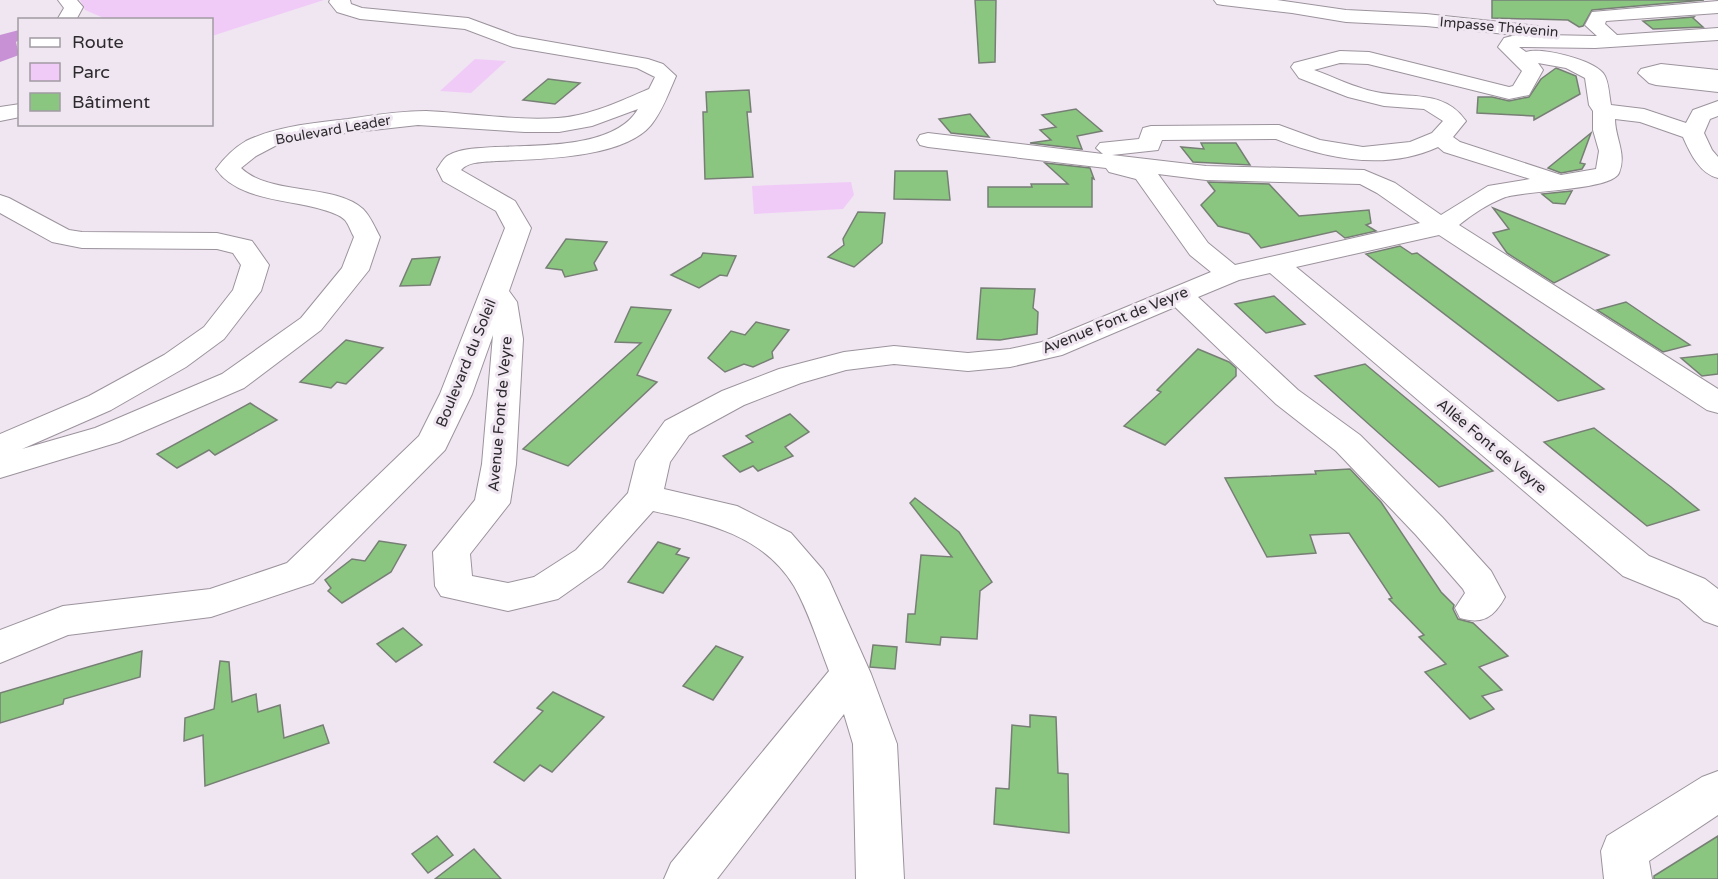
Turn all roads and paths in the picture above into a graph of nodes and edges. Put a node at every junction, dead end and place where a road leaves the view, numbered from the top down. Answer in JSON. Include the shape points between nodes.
{"nodes":[{"id":1,"x":67,"y":0,"type":"edge"},
{"id":2,"x":341,"y":0,"type":"edge"},
{"id":3,"x":1223,"y":0,"type":"edge"},
{"id":4,"x":1290,"y":0,"type":"edge"},
{"id":5,"x":1718,"y":7,"type":"edge"},
{"id":6,"x":1362,"y":9,"type":"edge"},
{"id":7,"x":67,"y":18,"type":"edge"},
{"id":8,"x":1718,"y":34,"type":"edge"},
{"id":9,"x":1611,"y":39,"type":"junction"},
{"id":10,"x":1534,"y":50,"type":"dead end"},
{"id":11,"x":1718,"y":66,"type":"edge"},
{"id":12,"x":1718,"y":76,"type":"edge"},
{"id":13,"x":1718,"y":86,"type":"edge"},
{"id":14,"x":658,"y":93,"type":"junction"},
{"id":15,"x":1718,"y":108,"type":"edge"},
{"id":16,"x":18,"y":110,"type":"edge"},
{"id":17,"x":1604,"y":111,"type":"junction"},
{"id":18,"x":0,"y":114,"type":"edge"},
{"id":19,"x":1693,"y":133,"type":"junction"},
{"id":20,"x":1440,"y":138,"type":"junction"},
{"id":21,"x":1089,"y":149,"type":"dead end"},
{"id":22,"x":1716,"y":166,"type":"edge"},
{"id":23,"x":1557,"y":183,"type":"junction"},
{"id":24,"x":0,"y":203,"type":"edge"},
{"id":25,"x":1365,"y":220,"type":"dead end"},
{"id":26,"x":1435,"y":228,"type":"junction"},
{"id":27,"x":1276,"y":264,"type":"junction"},
{"id":28,"x":1230,"y":274,"type":"junction"},
{"id":29,"x":495,"y":292,"type":"junction"},
{"id":30,"x":1179,"y":295,"type":"junction"},
{"id":31,"x":1718,"y":403,"type":"edge"},
{"id":32,"x":0,"y":445,"type":"edge"},
{"id":33,"x":0,"y":467,"type":"edge"},
{"id":34,"x":645,"y":497,"type":"junction"},
{"id":35,"x":1474,"y":608,"type":"dead end"},
{"id":36,"x":1718,"y":611,"type":"edge"},
{"id":37,"x":0,"y":647,"type":"edge"},
{"id":38,"x":851,"y":674,"type":"junction"},
{"id":39,"x":1718,"y":791,"type":"edge"},
{"id":40,"x":688,"y":879,"type":"edge"},
{"id":41,"x":880,"y":879,"type":"edge"},
{"id":42,"x":1628,"y":879,"type":"edge"}],
"edges":[{"from":1,"to":7,"type":"street","via":[[74,7]]},
{"from":2,"to":14,"type":"street","via":[[338,2],[344,8],[360,13],[468,24],[513,41],[640,63],[666,76]]},
{"from":3,"to":6,"type":"street"},
{"from":4,"to":6,"type":"street"},
{"from":5,"to":9,"type":"street","via":[[1599,16],[1595,25]]},
{"from":6,"to":9,"type":"street","name":"Impasse Thévenin","via":[[1401,19]]},
{"from":8,"to":9,"type":"street"},
{"from":9,"to":11,"type":"street","via":[[1602,51],[1615,56]]},
{"from":9,"to":20,"type":"street","via":[[1511,42],[1508,47],[1533,70],[1521,90],[1509,93],[1369,58],[1340,57],[1301,67],[1306,74],[1371,98],[1412,99],[1448,111],[1455,120]]},
{"from":10,"to":17,"type":"street","name":"Avenue Font de Veyre","via":[[1532,56],[1561,59],[1595,76]]},
{"from":12,"to":13,"type":"street","via":[[1661,70],[1648,74],[1656,79]]},
{"from":14,"to":29,"type":"street","name":"Boulevard du Soleil","via":[[642,122],[628,133],[597,145],[478,154],[457,160],[449,170],[452,176],[506,206],[518,228]]},
{"from":14,"to":33,"type":"street","name":"Boulevard Leader","via":[[588,120],[561,125],[394,119],[281,137],[238,156],[228,169],[234,177],[331,203],[354,214],[366,237],[355,270],[311,324],[233,381],[107,435]]},
{"from":15,"to":19,"type":"street","via":[[1701,115]]},
{"from":16,"to":18,"type":"street"},
{"from":17,"to":19,"type":"street","via":[[1644,116]]},
{"from":17,"to":23,"type":"street","name":"Avenue Font de Veyre","via":[[1604,130],[1611,151],[1607,173]]},
{"from":19,"to":22,"type":"street","via":[[1701,152]]},
{"from":20,"to":21,"type":"street","via":[[1415,149],[1363,154],[1315,146],[1278,132],[1151,133],[1150,145]]},
{"from":20,"to":23,"type":"street","via":[[1452,147]]},
{"from":23,"to":26,"type":"street","name":"Avenue Font de Veyre","via":[[1497,191]]},
{"from":24,"to":32,"type":"street","via":[[61,236],[82,240],[217,241],[243,247],[255,265],[247,291],[214,333],[175,361],[100,402]]},
{"from":25,"to":26,"type":"street","via":[[1406,220]]},
{"from":26,"to":27,"type":"street","name":"Avenue Font de Veyre"},
{"from":26,"to":28,"type":"street","via":[[1384,184],[1364,177],[1206,173],[924,143],[1132,169],[1145,174],[1199,249]]},
{"from":26,"to":31,"type":"street"},
{"from":27,"to":28,"type":"street","name":"Avenue Font de Veyre"},
{"from":27,"to":36,"type":"street","name":"Allée Font de Veyre","via":[[1636,566],[1692,589]]},
{"from":28,"to":30,"type":"street","name":"Avenue Font de Veyre"},
{"from":29,"to":34,"type":"street","name":"Avenue Font de Veyre","via":[[503,302],[508,339],[499,464],[492,503],[451,552],[454,586],[508,597],[545,589],[589,559]]},
{"from":29,"to":37,"type":"street","name":"Boulevard du Soleil","via":[[434,442],[300,573],[211,603],[63,621]]},
{"from":30,"to":34,"type":"street","name":"Avenue Font de Veyre","via":[[1051,349],[968,362],[894,356],[844,361],[790,376],[733,398],[677,428],[653,461]]},
{"from":30,"to":35,"type":"street","via":[[1287,398],[1348,443],[1429,526],[1478,581],[1486,597]]},
{"from":34,"to":38,"type":"street","via":[[724,515],[778,542],[810,580]]},
{"from":38,"to":40,"type":"street"},
{"from":38,"to":41,"type":"street","via":[[875,744]]},
{"from":39,"to":42,"type":"street","via":[[1624,851]]}]}
